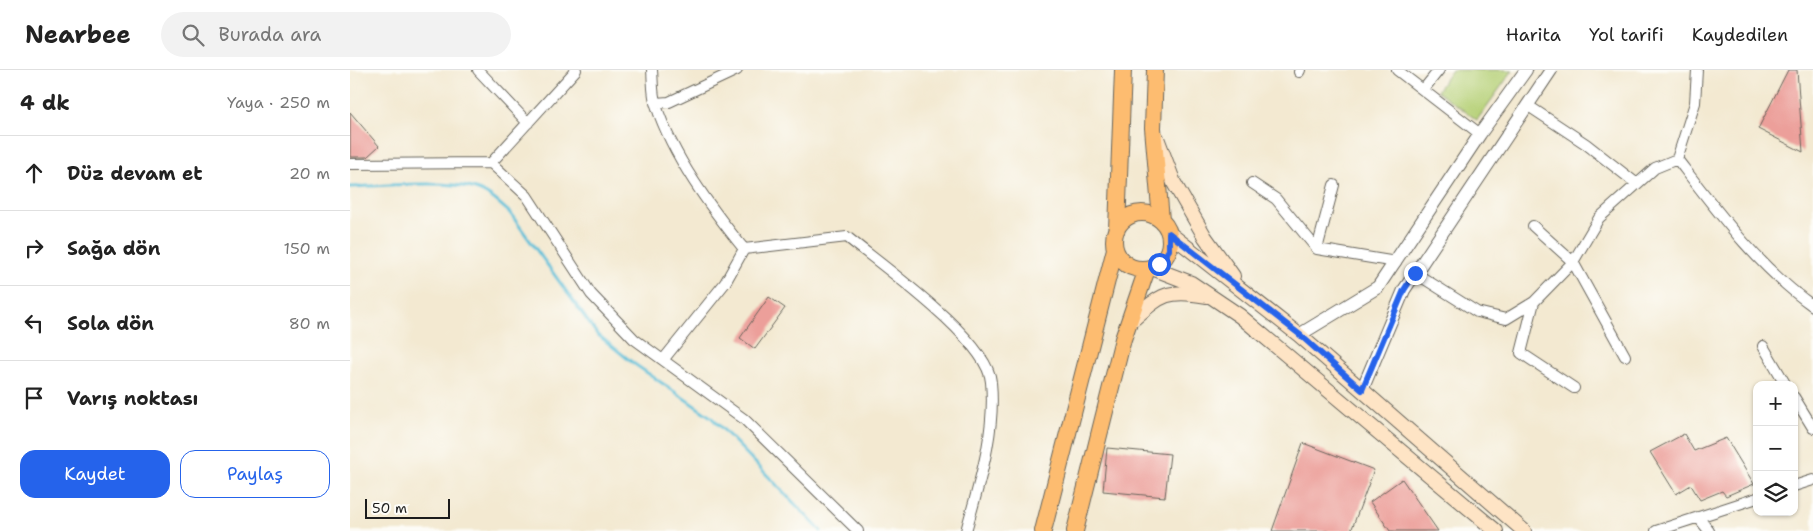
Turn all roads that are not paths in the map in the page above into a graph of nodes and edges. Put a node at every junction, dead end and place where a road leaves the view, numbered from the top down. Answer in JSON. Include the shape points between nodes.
{"nodes":[{"id":1,"x":478,"y":70,"type":"edge"},
{"id":2,"x":576,"y":70,"type":"edge"},
{"id":3,"x":652,"y":70,"type":"edge"},
{"id":4,"x":738,"y":70,"type":"edge"},
{"id":5,"x":1123,"y":70,"type":"edge"},
{"id":6,"x":1154,"y":70,"type":"edge"},
{"id":7,"x":1397,"y":70,"type":"edge"},
{"id":8,"x":1439,"y":70,"type":"edge"},
{"id":9,"x":1526,"y":70,"type":"edge"},
{"id":10,"x":1551,"y":70,"type":"edge"},
{"id":11,"x":1697,"y":70,"type":"edge"},
{"id":12,"x":1424,"y":90,"type":"junction"},
{"id":13,"x":655,"y":103,"type":"junction"},
{"id":14,"x":1527,"y":105,"type":"junction"},
{"id":15,"x":528,"y":123,"type":"junction"},
{"id":16,"x":1153,"y":128,"type":"junction"},
{"id":17,"x":1480,"y":134,"type":"junction"},
{"id":18,"x":1677,"y":159,"type":"junction"},
{"id":19,"x":350,"y":164,"type":"edge"},
{"id":20,"x":491,"y":164,"type":"junction"},
{"id":21,"x":1252,"y":183,"type":"dead end"},
{"id":22,"x":1637,"y":184,"type":"junction"},
{"id":23,"x":1334,"y":185,"type":"dead end"},
{"id":24,"x":1533,"y":226,"type":"dead end"},
{"id":25,"x":1165,"y":227,"type":"junction"},
{"id":26,"x":1117,"y":230,"type":"junction"},
{"id":27,"x":1115,"y":249,"type":"junction"},
{"id":28,"x":1317,"y":249,"type":"junction"},
{"id":29,"x":744,"y":250,"type":"junction"},
{"id":30,"x":1396,"y":262,"type":"junction"},
{"id":31,"x":1573,"y":262,"type":"junction"},
{"id":32,"x":1149,"y":268,"type":"junction"},
{"id":33,"x":1415,"y":273,"type":"junction"},
{"id":34,"x":1242,"y":289,"type":"junction"},
{"id":35,"x":1216,"y":298,"type":"junction"},
{"id":36,"x":1534,"y":302,"type":"junction"},
{"id":37,"x":1813,"y":306,"type":"edge"},
{"id":38,"x":1130,"y":322,"type":"junction"},
{"id":39,"x":1299,"y":334,"type":"junction"},
{"id":40,"x":1762,"y":346,"type":"dead end"},
{"id":41,"x":1625,"y":356,"type":"dead end"},
{"id":42,"x":663,"y":360,"type":"junction"},
{"id":43,"x":1784,"y":381,"type":"edge"},
{"id":44,"x":1574,"y":388,"type":"dead end"},
{"id":45,"x":1362,"y":390,"type":"junction"},
{"id":46,"x":1798,"y":404,"type":"edge"},
{"id":47,"x":1813,"y":428,"type":"edge"},
{"id":48,"x":1813,"y":480,"type":"edge"},
{"id":49,"x":1798,"y":485,"type":"edge"},
{"id":50,"x":1753,"y":499,"type":"edge"},
{"id":51,"x":1698,"y":517,"type":"junction"},
{"id":52,"x":858,"y":531,"type":"edge"},
{"id":53,"x":966,"y":531,"type":"edge"},
{"id":54,"x":1044,"y":531,"type":"edge"},
{"id":55,"x":1075,"y":531,"type":"edge"},
{"id":56,"x":1496,"y":531,"type":"edge"},
{"id":57,"x":1524,"y":531,"type":"edge"},
{"id":58,"x":1656,"y":531,"type":"edge"},
{"id":59,"x":1709,"y":531,"type":"edge"}],
"edges":[{"from":1,"to":15,"type":"street"},
{"from":2,"to":15,"type":"street"},
{"from":3,"to":13,"type":"street"},
{"from":4,"to":13,"type":"street","via":[[669,102]]},
{"from":5,"to":26,"type":"main road"},
{"from":6,"to":16,"type":"main road"},
{"from":7,"to":12,"type":"street"},
{"from":8,"to":12,"type":"street"},
{"from":9,"to":17,"type":"street"},
{"from":10,"to":14,"type":"street"},
{"from":11,"to":18,"type":"street","via":[[1695,103]]},
{"from":12,"to":17,"type":"street"},
{"from":13,"to":29,"type":"street","via":[[690,172]]},
{"from":14,"to":22,"type":"street","via":[[1586,144]]},
{"from":14,"to":33,"type":"street"},
{"from":15,"to":20,"type":"street"},
{"from":16,"to":25,"type":"main road"},
{"from":16,"to":34,"type":"main road","via":[[1174,183],[1205,237]]},
{"from":17,"to":30,"type":"street"},
{"from":18,"to":22,"type":"street","via":[[1655,168]]},
{"from":18,"to":37,"type":"street","via":[[1719,214],[1793,292]]},
{"from":19,"to":20,"type":"street"},
{"from":20,"to":42,"type":"street","via":[[527,196],[590,294],[634,339]]},
{"from":21,"to":28,"type":"street","via":[[1276,199]]},
{"from":22,"to":31,"type":"street","via":[[1599,218]]},
{"from":23,"to":28,"type":"street"},
{"from":24,"to":31,"type":"street"},
{"from":25,"to":26,"type":"main road","via":[[1145,214],[1137,214],[1128,217]]},
{"from":25,"to":32,"type":"main road","via":[[1169,250],[1165,258]]},
{"from":25,"to":34,"type":"main road"},
{"from":26,"to":27,"type":"main road"},
{"from":27,"to":32,"type":"main road","via":[[1126,264],[1134,268]]},
{"from":27,"to":54,"type":"main road"},
{"from":28,"to":30,"type":"street"},
{"from":29,"to":42,"type":"street","via":[[724,283]]},
{"from":29,"to":53,"type":"street","via":[[847,237],[949,322],[977,350],[992,382],[989,447]]},
{"from":30,"to":39,"type":"street","via":[[1378,288]]},
{"from":31,"to":36,"type":"street"},
{"from":31,"to":41,"type":"street"},
{"from":32,"to":35,"type":"main road","via":[[1192,283]]},
{"from":32,"to":38,"type":"main road"},
{"from":33,"to":36,"type":"street","via":[[1477,312],[1506,319]]},
{"from":33,"to":45,"type":"street","via":[[1404,290]]},
{"from":34,"to":39,"type":"main road"},
{"from":35,"to":38,"type":"main road","via":[[1182,291],[1149,305]]},
{"from":35,"to":56,"type":"main road","via":[[1350,406]]},
{"from":36,"to":44,"type":"street","via":[[1521,353]]},
{"from":38,"to":55,"type":"main road"},
{"from":39,"to":45,"type":"main road"},
{"from":40,"to":43,"type":"street"},
{"from":42,"to":52,"type":"street","via":[[744,420]]},
{"from":45,"to":57,"type":"main road"},
{"from":46,"to":47,"type":"street"},
{"from":48,"to":49,"type":"street"},
{"from":50,"to":51,"type":"street"},
{"from":51,"to":58,"type":"street"},
{"from":51,"to":59,"type":"street"}]}
